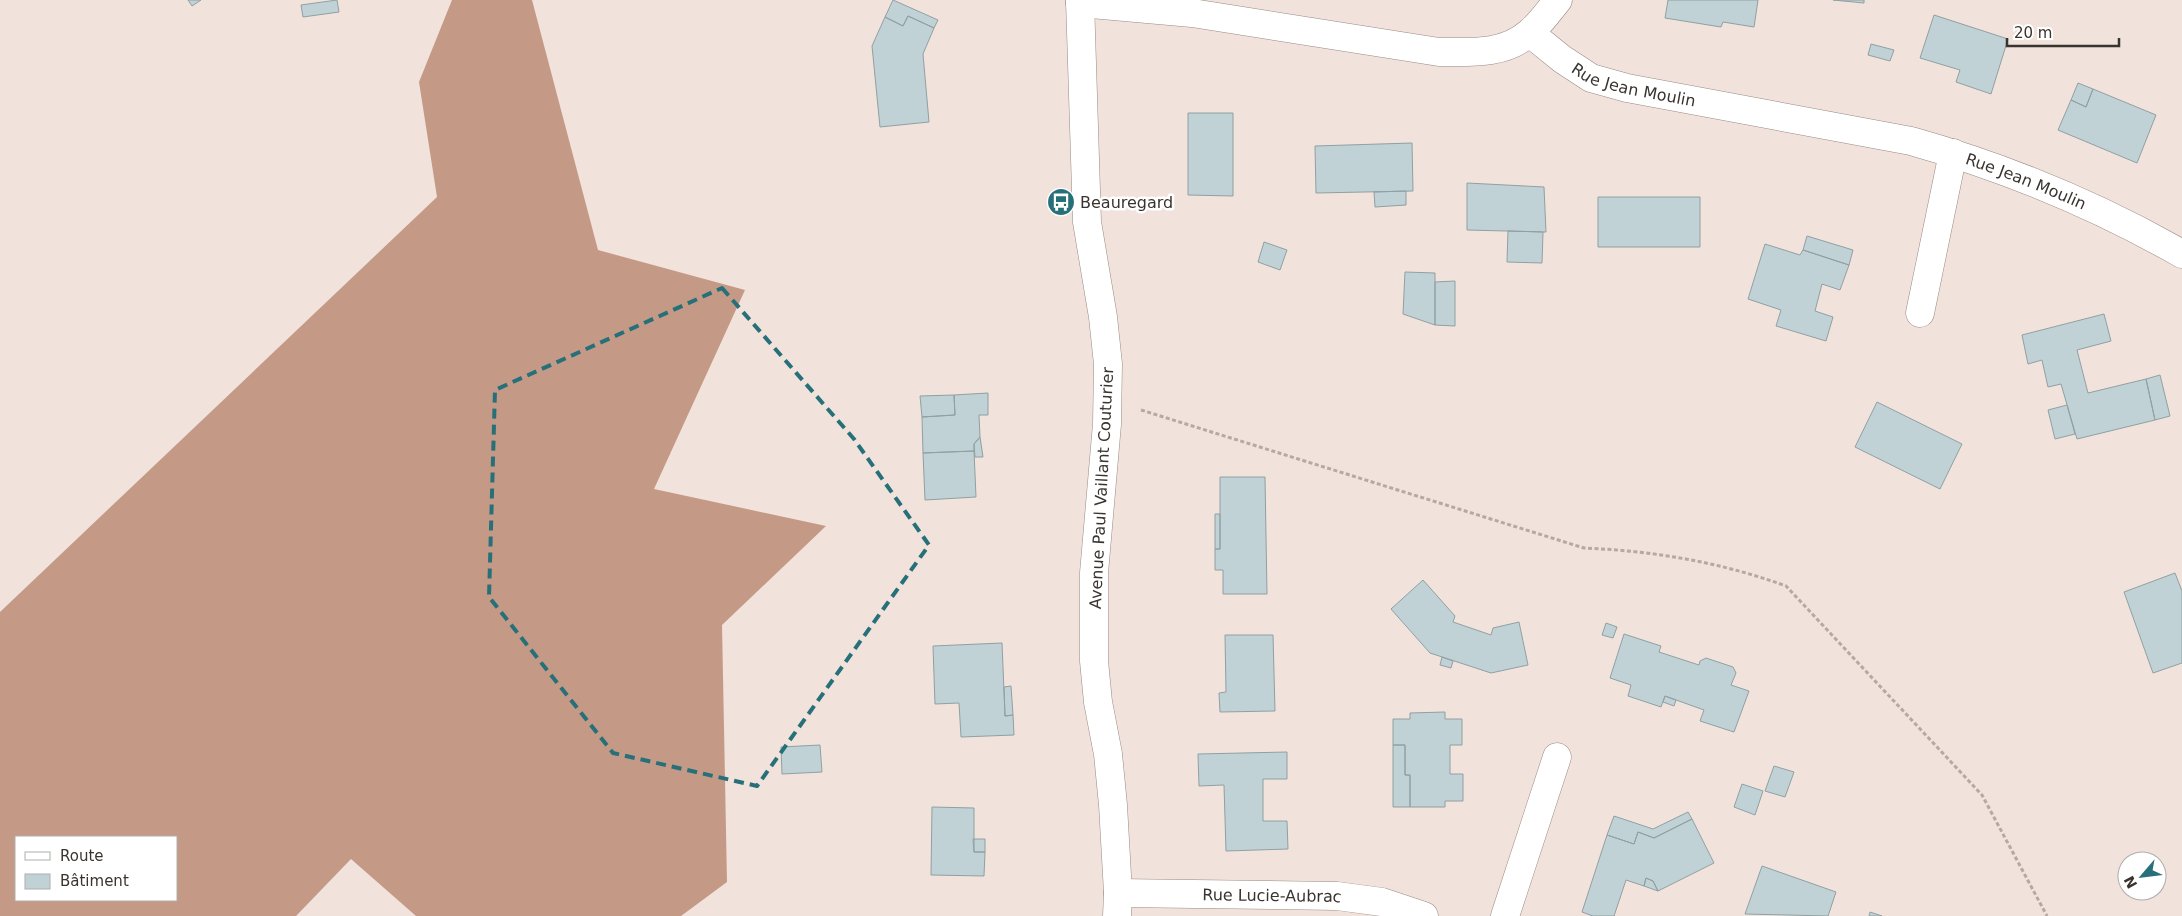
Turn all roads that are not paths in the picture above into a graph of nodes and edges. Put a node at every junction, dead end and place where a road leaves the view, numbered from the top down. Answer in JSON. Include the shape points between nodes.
{"nodes":[{"id":1,"x":1558,"y":0,"type":"edge"},
{"id":2,"x":1080,"y":1,"type":"edge"},
{"id":3,"x":1530,"y":33,"type":"junction"},
{"id":4,"x":1953,"y":153,"type":"junction"},
{"id":5,"x":2182,"y":254,"type":"edge"},
{"id":6,"x":1920,"y":313,"type":"dead end"},
{"id":7,"x":1556,"y":757,"type":"dead end"},
{"id":8,"x":1117,"y":905,"type":"edge"},
{"id":9,"x":1424,"y":916,"type":"edge"},
{"id":10,"x":1505,"y":916,"type":"edge"}],
"edges":[{"from":1,"to":3,"type":"street"},
{"from":2,"to":3,"type":"street","via":[[1192,13],[1439,52],[1478,53],[1507,47]]},
{"from":2,"to":8,"type":"street","name":"Avenue Paul Vaillant Couturier","via":[[1087,222],[1108,364],[1103,494],[1094,573],[1094,660],[1108,754]]},
{"from":3,"to":4,"type":"street","name":"Rue Jean Moulin","via":[[1591,78]]},
{"from":4,"to":5,"type":"street","name":"Rue Jean Moulin","via":[[2055,189],[2130,224]]},
{"from":4,"to":6,"type":"street"},
{"from":7,"to":10,"type":"street"},
{"from":8,"to":9,"type":"street","name":"Rue Lucie-Aubrac","via":[[1337,896],[1382,902]]}]}
